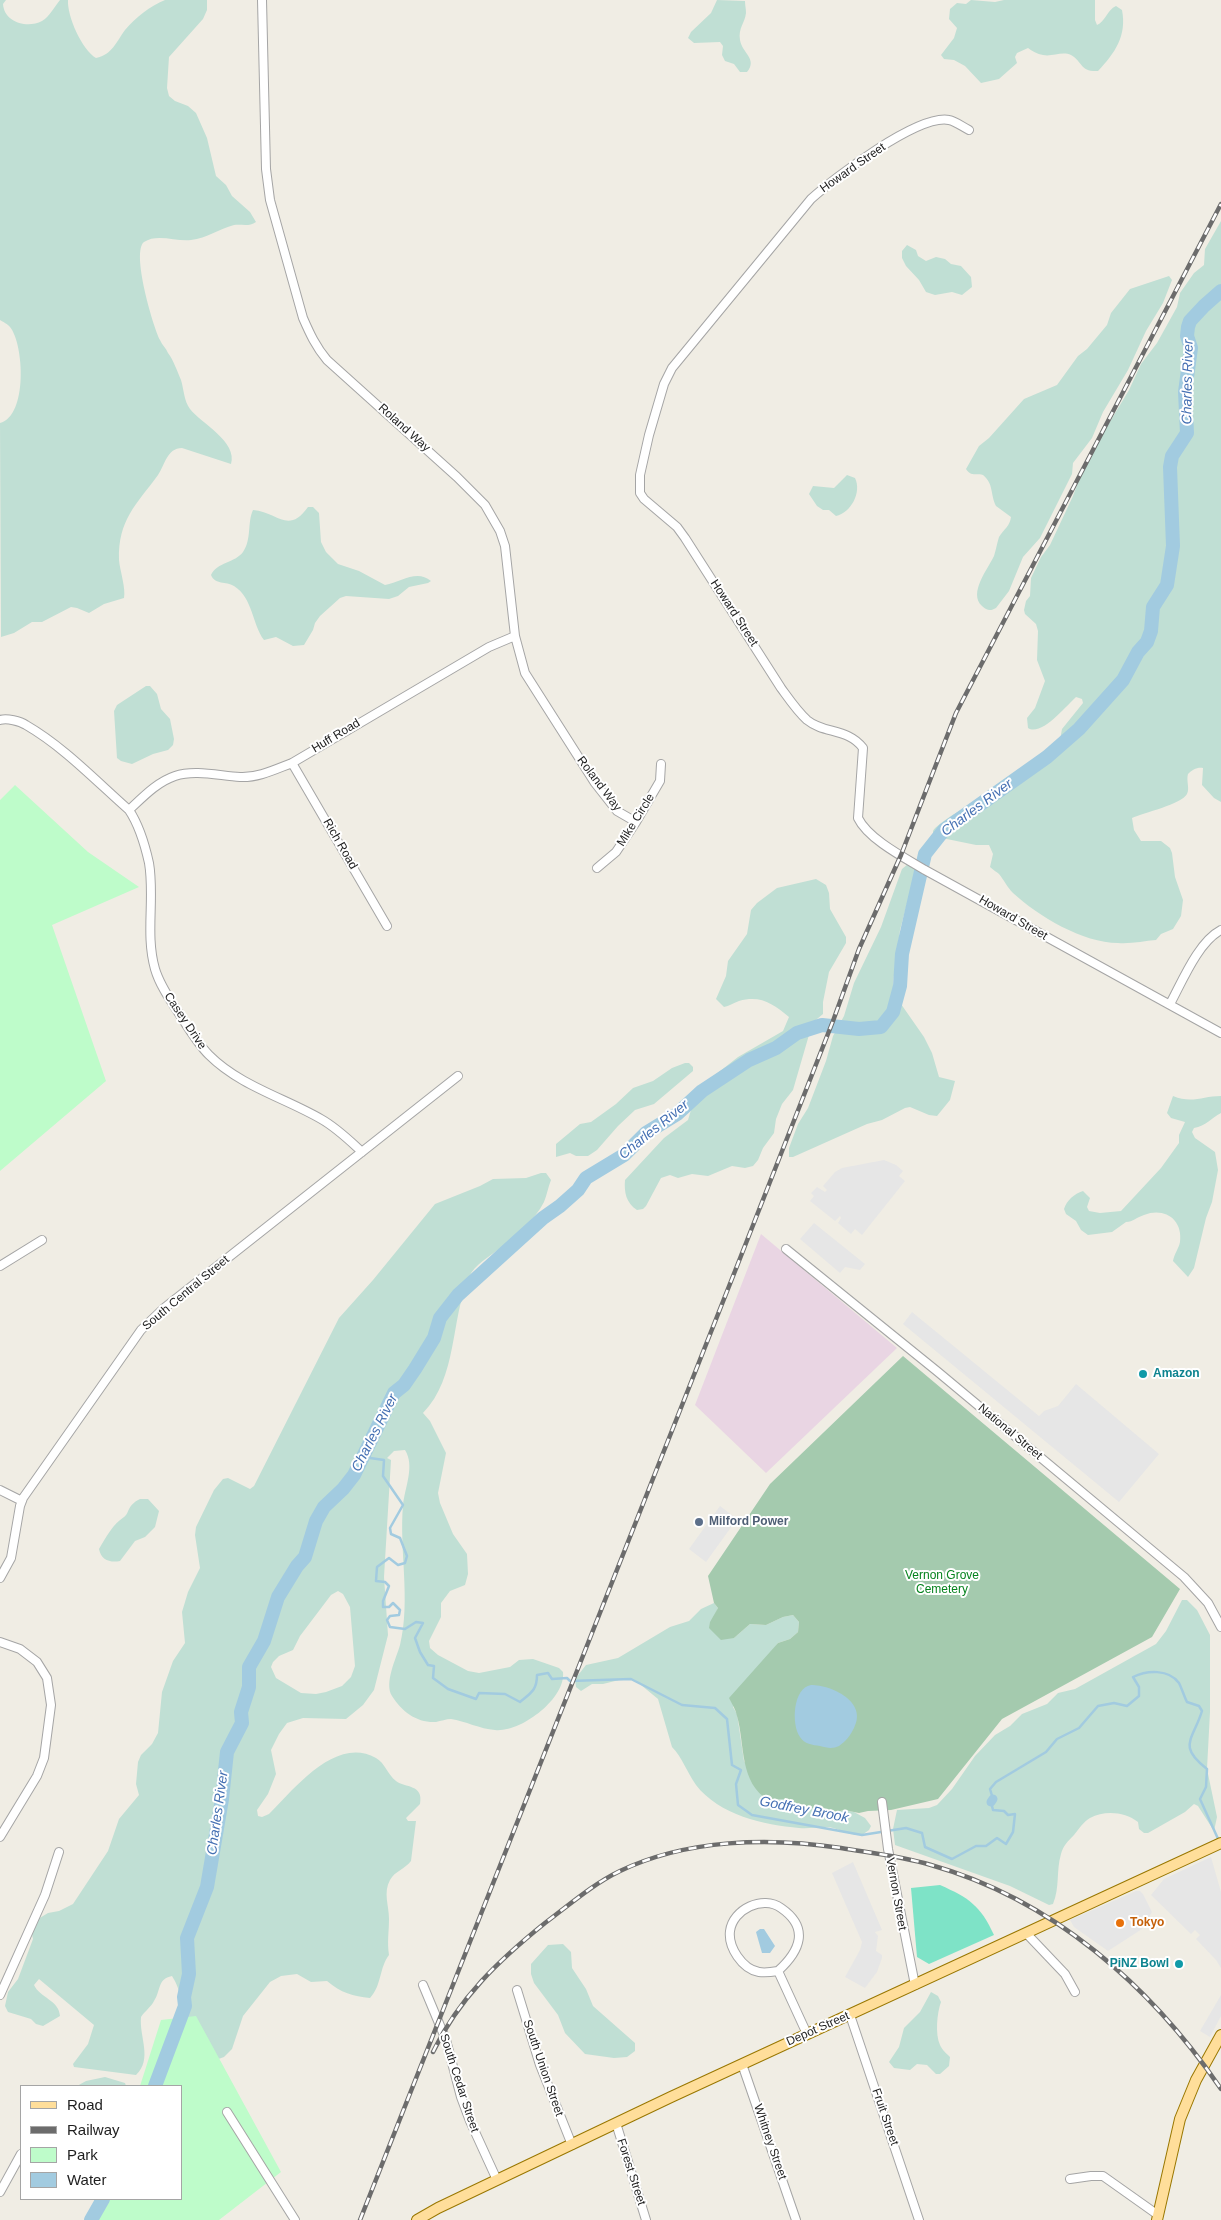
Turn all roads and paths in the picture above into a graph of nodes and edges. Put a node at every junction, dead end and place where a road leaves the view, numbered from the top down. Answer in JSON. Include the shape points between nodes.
{"nodes":[{"id":1,"x":262,"y":0,"type":"edge"},
{"id":2,"x":969,"y":130,"type":"dead end"},
{"id":3,"x":515,"y":636,"type":"junction"},
{"id":4,"x":0,"y":720,"type":"edge"},
{"id":5,"x":292,"y":763,"type":"junction"},
{"id":6,"x":660,"y":764,"type":"dead end"},
{"id":7,"x":129,"y":810,"type":"junction"},
{"id":8,"x":636,"y":822,"type":"junction"},
{"id":9,"x":597,"y":868,"type":"dead end"},
{"id":10,"x":388,"y":926,"type":"dead end"},
{"id":11,"x":1221,"y":930,"type":"edge"},
{"id":12,"x":1170,"y":1004,"type":"junction"},
{"id":13,"x":1221,"y":1033,"type":"edge"},
{"id":14,"x":458,"y":1076,"type":"dead end"},
{"id":15,"x":362,"y":1152,"type":"junction"},
{"id":16,"x":42,"y":1240,"type":"dead end"},
{"id":17,"x":786,"y":1249,"type":"dead end"},
{"id":18,"x":0,"y":1266,"type":"edge"},
{"id":19,"x":0,"y":1490,"type":"edge"},
{"id":20,"x":22,"y":1501,"type":"junction"},
{"id":21,"x":0,"y":1578,"type":"edge"},
{"id":22,"x":1221,"y":1627,"type":"edge"},
{"id":23,"x":0,"y":1642,"type":"edge"},
{"id":24,"x":882,"y":1802,"type":"dead end"},
{"id":25,"x":0,"y":1837,"type":"edge"},
{"id":26,"x":1221,"y":1843,"type":"edge"},
{"id":27,"x":59,"y":1852,"type":"dead end"},
{"id":28,"x":1026,"y":1933,"type":"junction"},
{"id":29,"x":778,"y":1971,"type":"junction"},
{"id":30,"x":423,"y":1985,"type":"dead end"},
{"id":31,"x":915,"y":1985,"type":"junction"},
{"id":32,"x":517,"y":1990,"type":"dead end"},
{"id":33,"x":1075,"y":1992,"type":"dead end"},
{"id":34,"x":0,"y":1995,"type":"edge"},
{"id":35,"x":850,"y":2015,"type":"junction"},
{"id":36,"x":807,"y":2034,"type":"junction"},
{"id":37,"x":1221,"y":2035,"type":"edge"},
{"id":38,"x":742,"y":2064,"type":"junction"},
{"id":39,"x":227,"y":2112,"type":"dead end"},
{"id":40,"x":616,"y":2124,"type":"junction"},
{"id":41,"x":572,"y":2144,"type":"junction"},
{"id":42,"x":20,"y":2156,"type":"edge"},
{"id":43,"x":1070,"y":2179,"type":"dead end"},
{"id":44,"x":497,"y":2180,"type":"junction"},
{"id":45,"x":0,"y":2192,"type":"edge"},
{"id":46,"x":1158,"y":2217,"type":"edge"},
{"id":47,"x":294,"y":2220,"type":"edge"},
{"id":48,"x":417,"y":2220,"type":"edge"},
{"id":49,"x":646,"y":2220,"type":"edge"},
{"id":50,"x":796,"y":2220,"type":"edge"},
{"id":51,"x":920,"y":2220,"type":"edge"}],
"edges":[{"from":1,"to":3,"type":"street","name":"Roland Way","via":[[266,169],[270,200],[303,318],[327,360],[485,505],[505,546]]},
{"from":2,"to":12,"type":"street","name":"Howard Street","via":[[950,120],[923,125],[871,152],[811,199],[672,368],[649,435],[640,475],[640,493],[685,538],[796,708],[807,720],[856,739],[863,748],[858,818],[861,824],[883,843],[925,870]]},
{"from":3,"to":5,"type":"street","name":"Huff Road","via":[[481,652]]},
{"from":3,"to":8,"type":"street","name":"Roland Way","via":[[525,673],[595,783],[617,812]]},
{"from":4,"to":7,"type":"street","name":"Casey Drive","via":[[25,724]]},
{"from":5,"to":7,"type":"street","name":"Huff Road","via":[[266,773],[242,777],[210,773],[177,775],[162,782]]},
{"from":5,"to":10,"type":"street","name":"Rich Road"},
{"from":6,"to":8,"type":"street","name":"Mike Circle","via":[[660,781]]},
{"from":7,"to":15,"type":"street","name":"Casey Drive","via":[[137,822],[149,864],[150,950],[155,970],[162,987],[197,1041],[224,1068],[322,1119]]},
{"from":8,"to":9,"type":"street","name":"Mike Circle","via":[[616,852]]},
{"from":11,"to":12,"type":"street","via":[[1204,944]]},
{"from":12,"to":13,"type":"street","name":"Howard Street"},
{"from":14,"to":15,"type":"street","name":"South Central Street"},
{"from":15,"to":20,"type":"street","name":"South Central Street","via":[[146,1326]]},
{"from":16,"to":18,"type":"street"},
{"from":17,"to":22,"type":"street","name":"National Street","via":[[1184,1577],[1208,1603]]},
{"from":19,"to":20,"type":"street"},
{"from":20,"to":21,"type":"street","name":"South Central Street","via":[[11,1558]]},
{"from":23,"to":25,"type":"street","via":[[20,1649],[37,1662],[47,1678],[51,1705],[44,1758],[37,1776]]},
{"from":24,"to":31,"type":"street","name":"Vernon Street"},
{"from":26,"to":28,"type":"main road","name":"Depot Street"},
{"from":27,"to":34,"type":"street","via":[[45,1895]]},
{"from":28,"to":31,"type":"main road","name":"Depot Street"},
{"from":28,"to":33,"type":"street","via":[[1065,1974]]},
{"from":29,"to":29,"type":"street","via":[[789,1961],[798,1944],[797,1925],[780,1907],[765,1902],[752,1904],[732,1925],[733,1948],[740,1960],[752,1970]]},
{"from":29,"to":36,"type":"street"},
{"from":30,"to":44,"type":"street","name":"South Cedar Street","via":[[446,2040],[470,2121]]},
{"from":31,"to":35,"type":"main road","name":"Depot Street"},
{"from":32,"to":41,"type":"street","name":"South Union Street","via":[[540,2065]]},
{"from":35,"to":36,"type":"main road","name":"Depot Street"},
{"from":35,"to":51,"type":"street","name":"Fruit Street"},
{"from":36,"to":38,"type":"main road","name":"Depot Street"},
{"from":37,"to":46,"type":"main road","via":[[1196,2080],[1180,2119]]},
{"from":38,"to":40,"type":"main road","name":"Depot Street"},
{"from":38,"to":50,"type":"street","name":"Whitney Street"},
{"from":39,"to":47,"type":"street"},
{"from":40,"to":41,"type":"main road","name":"Depot Street"},
{"from":40,"to":49,"type":"street","name":"Forest Street"},
{"from":41,"to":44,"type":"main road","name":"Depot Street"},
{"from":42,"to":45,"type":"street"},
{"from":43,"to":46,"type":"street","via":[[1104,2176]]},
{"from":44,"to":48,"type":"main road","name":"Depot Street"}]}
